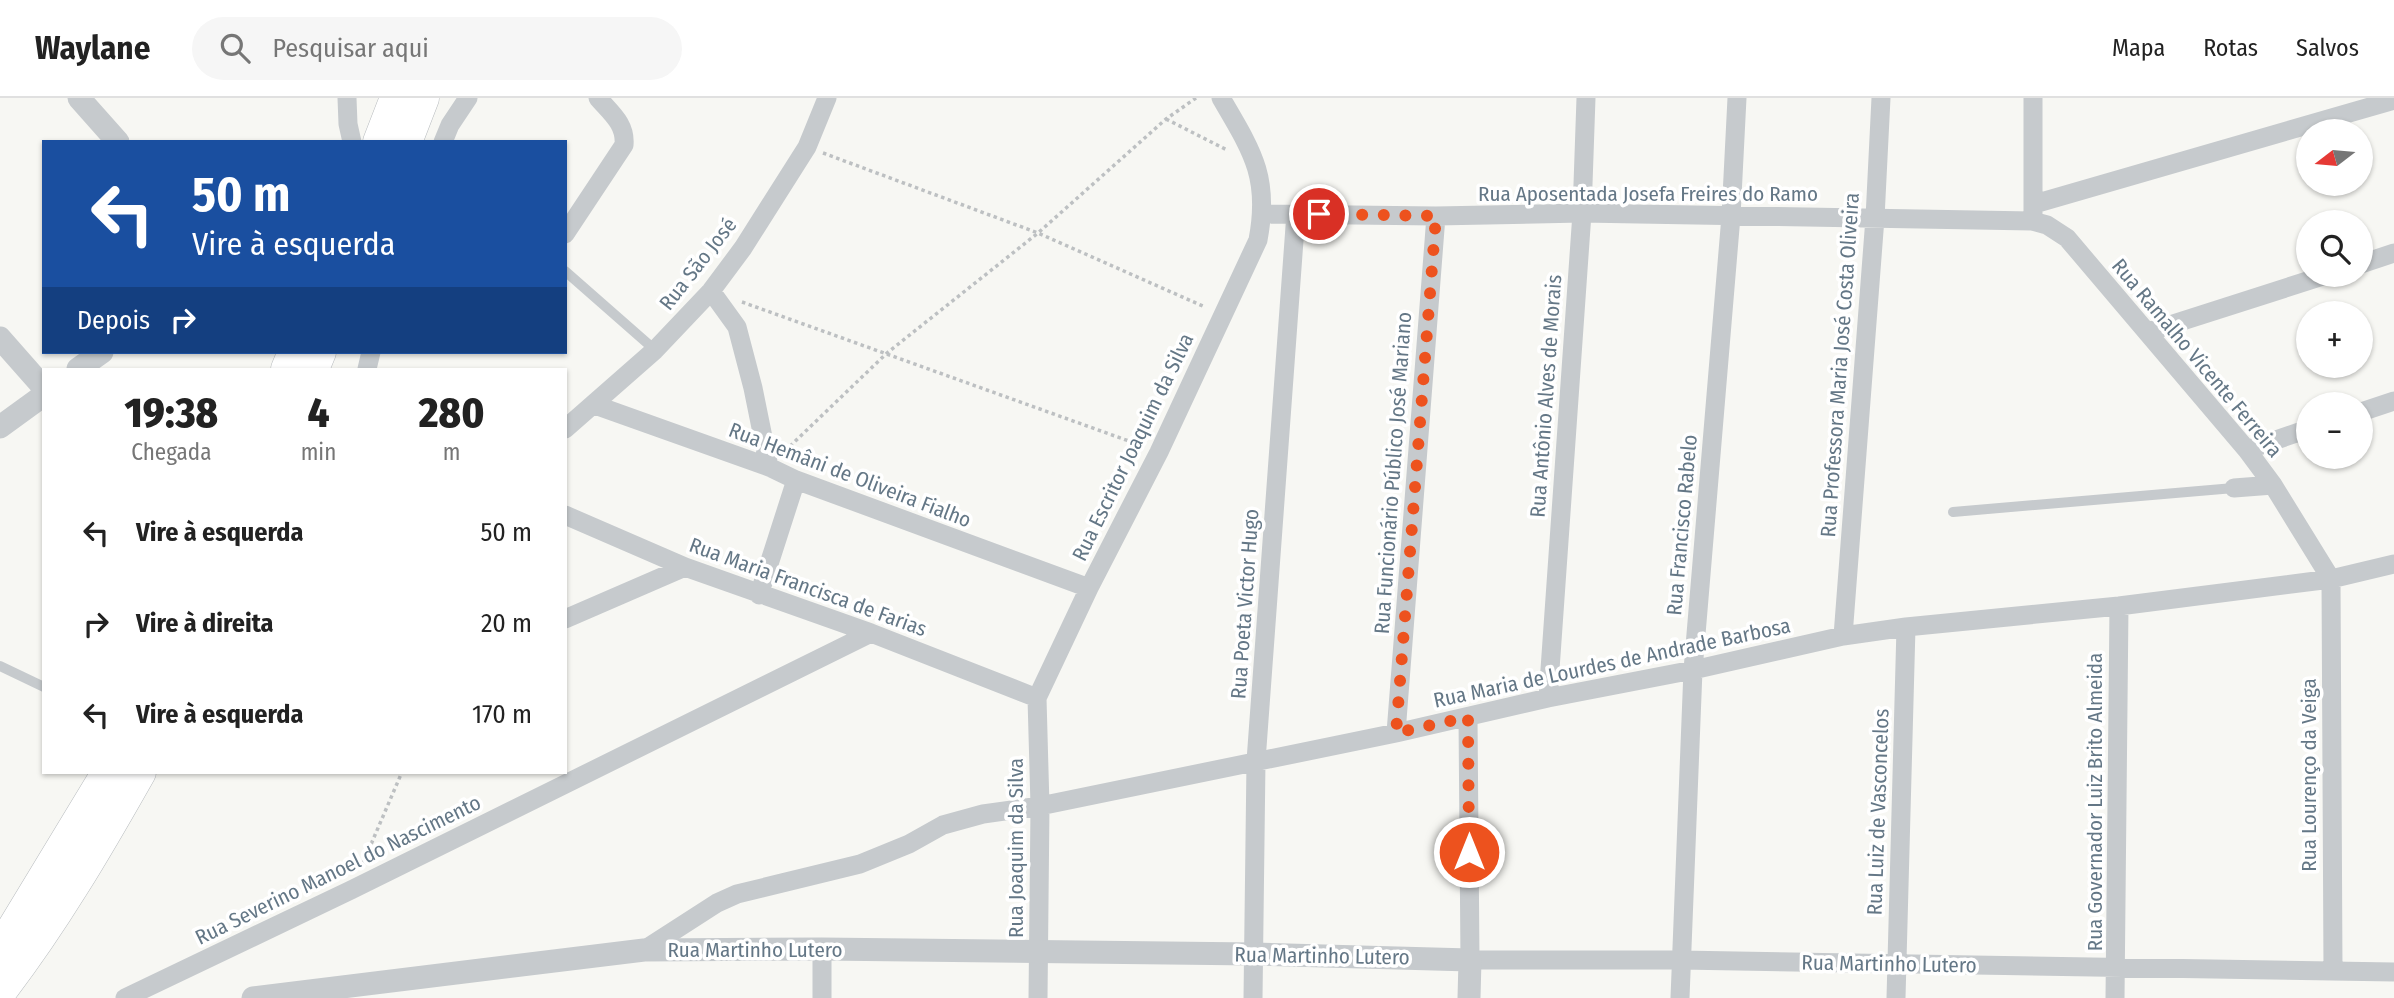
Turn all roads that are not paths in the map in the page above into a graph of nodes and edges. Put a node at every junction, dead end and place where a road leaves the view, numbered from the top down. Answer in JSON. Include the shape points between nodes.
{"nodes":[{"id":1,"x":79,"y":98,"type":"edge"},
{"id":2,"x":347,"y":98,"type":"edge"},
{"id":3,"x":396,"y":98,"type":"edge"},
{"id":4,"x":424,"y":98,"type":"edge"},
{"id":5,"x":468,"y":98,"type":"edge"},
{"id":6,"x":598,"y":98,"type":"edge"},
{"id":7,"x":827,"y":98,"type":"edge"},
{"id":8,"x":1221,"y":98,"type":"edge"},
{"id":9,"x":1586,"y":98,"type":"edge"},
{"id":10,"x":1737,"y":98,"type":"edge"},
{"id":11,"x":1881,"y":98,"type":"edge"},
{"id":12,"x":2034,"y":98,"type":"edge"},
{"id":13,"x":2394,"y":100,"type":"edge"},
{"id":14,"x":116,"y":140,"type":"edge"},
{"id":15,"x":352,"y":140,"type":"edge"},
{"id":16,"x":380,"y":140,"type":"edge"},
{"id":17,"x":407,"y":140,"type":"edge"},
{"id":18,"x":444,"y":140,"type":"edge"},
{"id":19,"x":1581,"y":213,"type":"junction"},
{"id":20,"x":2033,"y":213,"type":"junction"},
{"id":21,"x":1263,"y":214,"type":"junction"},
{"id":22,"x":1296,"y":214,"type":"junction"},
{"id":23,"x":1436,"y":216,"type":"junction"},
{"id":24,"x":1731,"y":216,"type":"junction"},
{"id":25,"x":1875,"y":218,"type":"junction"},
{"id":26,"x":567,"y":231,"type":"edge"},
{"id":27,"x":2394,"y":253,"type":"edge"},
{"id":28,"x":2373,"y":260,"type":"edge"},
{"id":29,"x":567,"y":273,"type":"edge"},
{"id":30,"x":2296,"y":285,"type":"edge"},
{"id":31,"x":711,"y":291,"type":"junction"},
{"id":32,"x":2148,"y":332,"type":"junction"},
{"id":33,"x":0,"y":338,"type":"edge"},
{"id":34,"x":655,"y":350,"type":"junction"},
{"id":35,"x":99,"y":354,"type":"edge"},
{"id":36,"x":79,"y":368,"type":"edge"},
{"id":37,"x":42,"y":386,"type":"edge"},
{"id":38,"x":42,"y":396,"type":"edge"},
{"id":39,"x":2394,"y":401,"type":"edge"},
{"id":40,"x":595,"y":405,"type":"junction"},
{"id":41,"x":2373,"y":408,"type":"edge"},
{"id":42,"x":0,"y":427,"type":"edge"},
{"id":43,"x":567,"y":427,"type":"edge"},
{"id":44,"x":2296,"y":433,"type":"edge"},
{"id":45,"x":2247,"y":450,"type":"junction"},
{"id":46,"x":769,"y":467,"type":"junction"},
{"id":47,"x":796,"y":480,"type":"junction"},
{"id":48,"x":2273,"y":485,"type":"junction"},
{"id":49,"x":2234,"y":488,"type":"joint"},
{"id":50,"x":1953,"y":512,"type":"dead end"},
{"id":51,"x":567,"y":516,"type":"edge"},
{"id":52,"x":2394,"y":564,"type":"edge"},
{"id":53,"x":685,"y":568,"type":"junction"},
{"id":54,"x":2330,"y":579,"type":"junction"},
{"id":55,"x":1089,"y":588,"type":"junction"},
{"id":56,"x":759,"y":595,"type":"junction"},
{"id":57,"x":2119,"y":606,"type":"junction"},
{"id":58,"x":567,"y":618,"type":"edge"},
{"id":59,"x":1906,"y":627,"type":"junction"},
{"id":60,"x":871,"y":633,"type":"junction"},
{"id":61,"x":1843,"y":636,"type":"junction"},
{"id":62,"x":0,"y":666,"type":"edge"},
{"id":63,"x":1693,"y":670,"type":"junction"},
{"id":64,"x":42,"y":686,"type":"edge"},
{"id":65,"x":1037,"y":698,"type":"junction"},
{"id":66,"x":1548,"y":698,"type":"junction"},
{"id":67,"x":1468,"y":717,"type":"junction"},
{"id":68,"x":1396,"y":733,"type":"junction"},
{"id":69,"x":1256,"y":761,"type":"junction"},
{"id":70,"x":107,"y":774,"type":"edge"},
{"id":71,"x":139,"y":774,"type":"edge"},
{"id":72,"x":1040,"y":806,"type":"junction"},
{"id":73,"x":822,"y":949,"type":"junction"},
{"id":74,"x":0,"y":950,"type":"edge"},
{"id":75,"x":644,"y":950,"type":"junction"},
{"id":76,"x":1039,"y":952,"type":"junction"},
{"id":77,"x":1254,"y":954,"type":"junction"},
{"id":78,"x":1470,"y":960,"type":"junction"},
{"id":79,"x":1680,"y":960,"type":"junction"},
{"id":80,"x":1896,"y":964,"type":"junction"},
{"id":81,"x":2116,"y":967,"type":"junction"},
{"id":82,"x":2333,"y":971,"type":"junction"},
{"id":83,"x":2394,"y":972,"type":"edge"},
{"id":84,"x":0,"y":992,"type":"edge"},
{"id":85,"x":125,"y":998,"type":"edge"},
{"id":86,"x":253,"y":998,"type":"edge"},
{"id":87,"x":822,"y":998,"type":"edge"},
{"id":88,"x":1038,"y":998,"type":"edge"},
{"id":89,"x":1254,"y":998,"type":"edge"},
{"id":90,"x":1469,"y":998,"type":"edge"},
{"id":91,"x":1680,"y":998,"type":"edge"},
{"id":92,"x":1896,"y":998,"type":"edge"},
{"id":93,"x":2115,"y":998,"type":"edge"}],
"edges":[{"from":1,"to":14,"type":"street"},
{"from":2,"to":15,"type":"street"},
{"from":3,"to":16,"type":"highway"},
{"from":4,"to":17,"type":"highway"},
{"from":5,"to":18,"type":"street"},
{"from":6,"to":26,"type":"street","via":[[622,126],[624,145]]},
{"from":7,"to":31,"type":"street","name":"Rua São José","via":[[807,147]]},
{"from":8,"to":21,"type":"street","via":[[1257,165]]},
{"from":9,"to":19,"type":"street","name":"Rua Antônio Alves de Morais"},
{"from":10,"to":24,"type":"street","name":"Rua Francisco Rabelo"},
{"from":11,"to":25,"type":"street","name":"Rua Professora Maria José Costa Oliveira"},
{"from":12,"to":20,"type":"street"},
{"from":13,"to":20,"type":"street","name":"Rua Aposentada Josefa Freires do Ramo"},
{"from":19,"to":23,"type":"street","name":"Rua Aposentada Josefa Freires do Ramo"},
{"from":19,"to":24,"type":"street","name":"Rua Aposentada Josefa Freires do Ramo"},
{"from":19,"to":66,"type":"street","name":"Rua Antônio Alves de Morais"},
{"from":20,"to":25,"type":"street","name":"Rua Aposentada Josefa Freires do Ramo"},
{"from":20,"to":32,"type":"street","name":"Rua Ramalho Vicente Ferreira","via":[[2067,238]]},
{"from":21,"to":22,"type":"street","name":"Rua Aposentada Josefa Freires do Ramo"},
{"from":21,"to":55,"type":"street","name":"Rua Escritor Joaquim da Silva","via":[[1258,240],[1159,452]]},
{"from":22,"to":23,"type":"street","name":"Rua Aposentada Josefa Freires do Ramo"},
{"from":22,"to":69,"type":"street","name":"Rua Poeta Victor Hugo"},
{"from":23,"to":68,"type":"street","name":"Rua Funcionário Público José Mariano"},
{"from":24,"to":25,"type":"street","name":"Rua Aposentada Josefa Freires do Ramo"},
{"from":24,"to":63,"type":"street","name":"Rua Francisco Rabelo"},
{"from":25,"to":61,"type":"street","name":"Rua Professora Maria José Costa Oliveira"},
{"from":27,"to":28,"type":"street"},
{"from":29,"to":34,"type":"lane"},
{"from":30,"to":32,"type":"street"},
{"from":31,"to":34,"type":"street","name":"Rua São José"},
{"from":31,"to":46,"type":"street","via":[[737,327]]},
{"from":32,"to":45,"type":"street","name":"Rua Ramalho Vicente Ferreira"},
{"from":33,"to":37,"type":"street"},
{"from":34,"to":40,"type":"street","name":"Rua São José"},
{"from":35,"to":36,"type":"street"},
{"from":38,"to":42,"type":"street"},
{"from":39,"to":41,"type":"street"},
{"from":40,"to":43,"type":"street","name":"Rua São José"},
{"from":40,"to":46,"type":"street","name":"Rua Hemâni de Oliveira Fialho"},
{"from":44,"to":45,"type":"street"},
{"from":45,"to":48,"type":"street","name":"Rua Ramalho Vicente Ferreira"},
{"from":46,"to":47,"type":"street","name":"Rua Hemâni de Oliveira Fialho"},
{"from":47,"to":55,"type":"street","name":"Rua Hemâni de Oliveira Fialho"},
{"from":47,"to":56,"type":"street"},
{"from":48,"to":49,"type":"street"},
{"from":48,"to":54,"type":"street","name":"Rua Ramalho Vicente Ferreira"},
{"from":49,"to":50,"type":"lane"},
{"from":51,"to":53,"type":"street","name":"Rua Maria Francisca de Farias"},
{"from":52,"to":54,"type":"street","name":"Rua Maria de Lourdes de Andrade Barbosa"},
{"from":53,"to":56,"type":"street","name":"Rua Maria Francisca de Farias"},
{"from":53,"to":58,"type":"street"},
{"from":54,"to":57,"type":"street","name":"Rua Maria de Lourdes de Andrade Barbosa"},
{"from":54,"to":82,"type":"street","name":"Rua Lourenço da Veiga"},
{"from":55,"to":65,"type":"street","name":"Rua Escritor Joaquim da Silva"},
{"from":56,"to":60,"type":"street","name":"Rua Maria Francisca de Farias"},
{"from":57,"to":59,"type":"street","name":"Rua Maria de Lourdes de Andrade Barbosa"},
{"from":57,"to":81,"type":"street","name":"Rua Governador Luiz Brito Almeida"},
{"from":59,"to":61,"type":"street","name":"Rua Maria de Lourdes de Andrade Barbosa"},
{"from":59,"to":80,"type":"street","name":"Rua Luiz de Vasconcelos"},
{"from":60,"to":65,"type":"street","name":"Rua Maria Francisca de Farias"},
{"from":60,"to":85,"type":"street","name":"Rua Severino Manoel do Nascimento"},
{"from":61,"to":63,"type":"street","name":"Rua Maria de Lourdes de Andrade Barbosa"},
{"from":62,"to":64,"type":"lane"},
{"from":63,"to":66,"type":"street","name":"Rua Maria de Lourdes de Andrade Barbosa"},
{"from":63,"to":79,"type":"street","name":"Rua Francisco Rabelo"},
{"from":65,"to":72,"type":"street","name":"Rua Joaquim da Silva"},
{"from":66,"to":67,"type":"street","name":"Rua Maria de Lourdes de Andrade Barbosa"},
{"from":67,"to":68,"type":"street","name":"Rua Maria de Lourdes de Andrade Barbosa"},
{"from":67,"to":78,"type":"street"},
{"from":68,"to":69,"type":"street","name":"Rua Maria de Lourdes de Andrade Barbosa"},
{"from":69,"to":72,"type":"street","name":"Rua Maria de Lourdes de Andrade Barbosa"},
{"from":69,"to":77,"type":"street","name":"Rua Poeta Victor Hugo"},
{"from":70,"to":74,"type":"highway"},
{"from":71,"to":84,"type":"highway","via":[[83,873]]},
{"from":72,"to":75,"type":"street","name":"Rua Maria de Lourdes de Andrade Barbosa","via":[[943,825],[860,864],[737,894]]},
{"from":72,"to":76,"type":"street","name":"Rua Joaquim da Silva"},
{"from":73,"to":75,"type":"street","name":"Rua Martinho Lutero"},
{"from":73,"to":76,"type":"street","name":"Rua Martinho Lutero"},
{"from":73,"to":87,"type":"street"},
{"from":75,"to":86,"type":"street","name":"Rua Martinho Lutero"},
{"from":76,"to":77,"type":"street","name":"Rua Martinho Lutero"},
{"from":76,"to":88,"type":"street","name":"Rua Joaquim da Silva"},
{"from":77,"to":78,"type":"street","name":"Rua Martinho Lutero"},
{"from":77,"to":89,"type":"street","name":"Rua Poeta Victor Hugo"},
{"from":78,"to":79,"type":"street","name":"Rua Martinho Lutero"},
{"from":78,"to":90,"type":"street"},
{"from":79,"to":80,"type":"street","name":"Rua Martinho Lutero"},
{"from":79,"to":91,"type":"street","name":"Rua Francisco Rabelo"},
{"from":80,"to":81,"type":"street","name":"Rua Martinho Lutero"},
{"from":80,"to":92,"type":"street","name":"Rua Luiz de Vasconcelos"},
{"from":81,"to":82,"type":"street","name":"Rua Martinho Lutero"},
{"from":81,"to":93,"type":"street","name":"Rua Governador Luiz Brito Almeida"},
{"from":82,"to":83,"type":"street","name":"Rua Martinho Lutero"}]}
